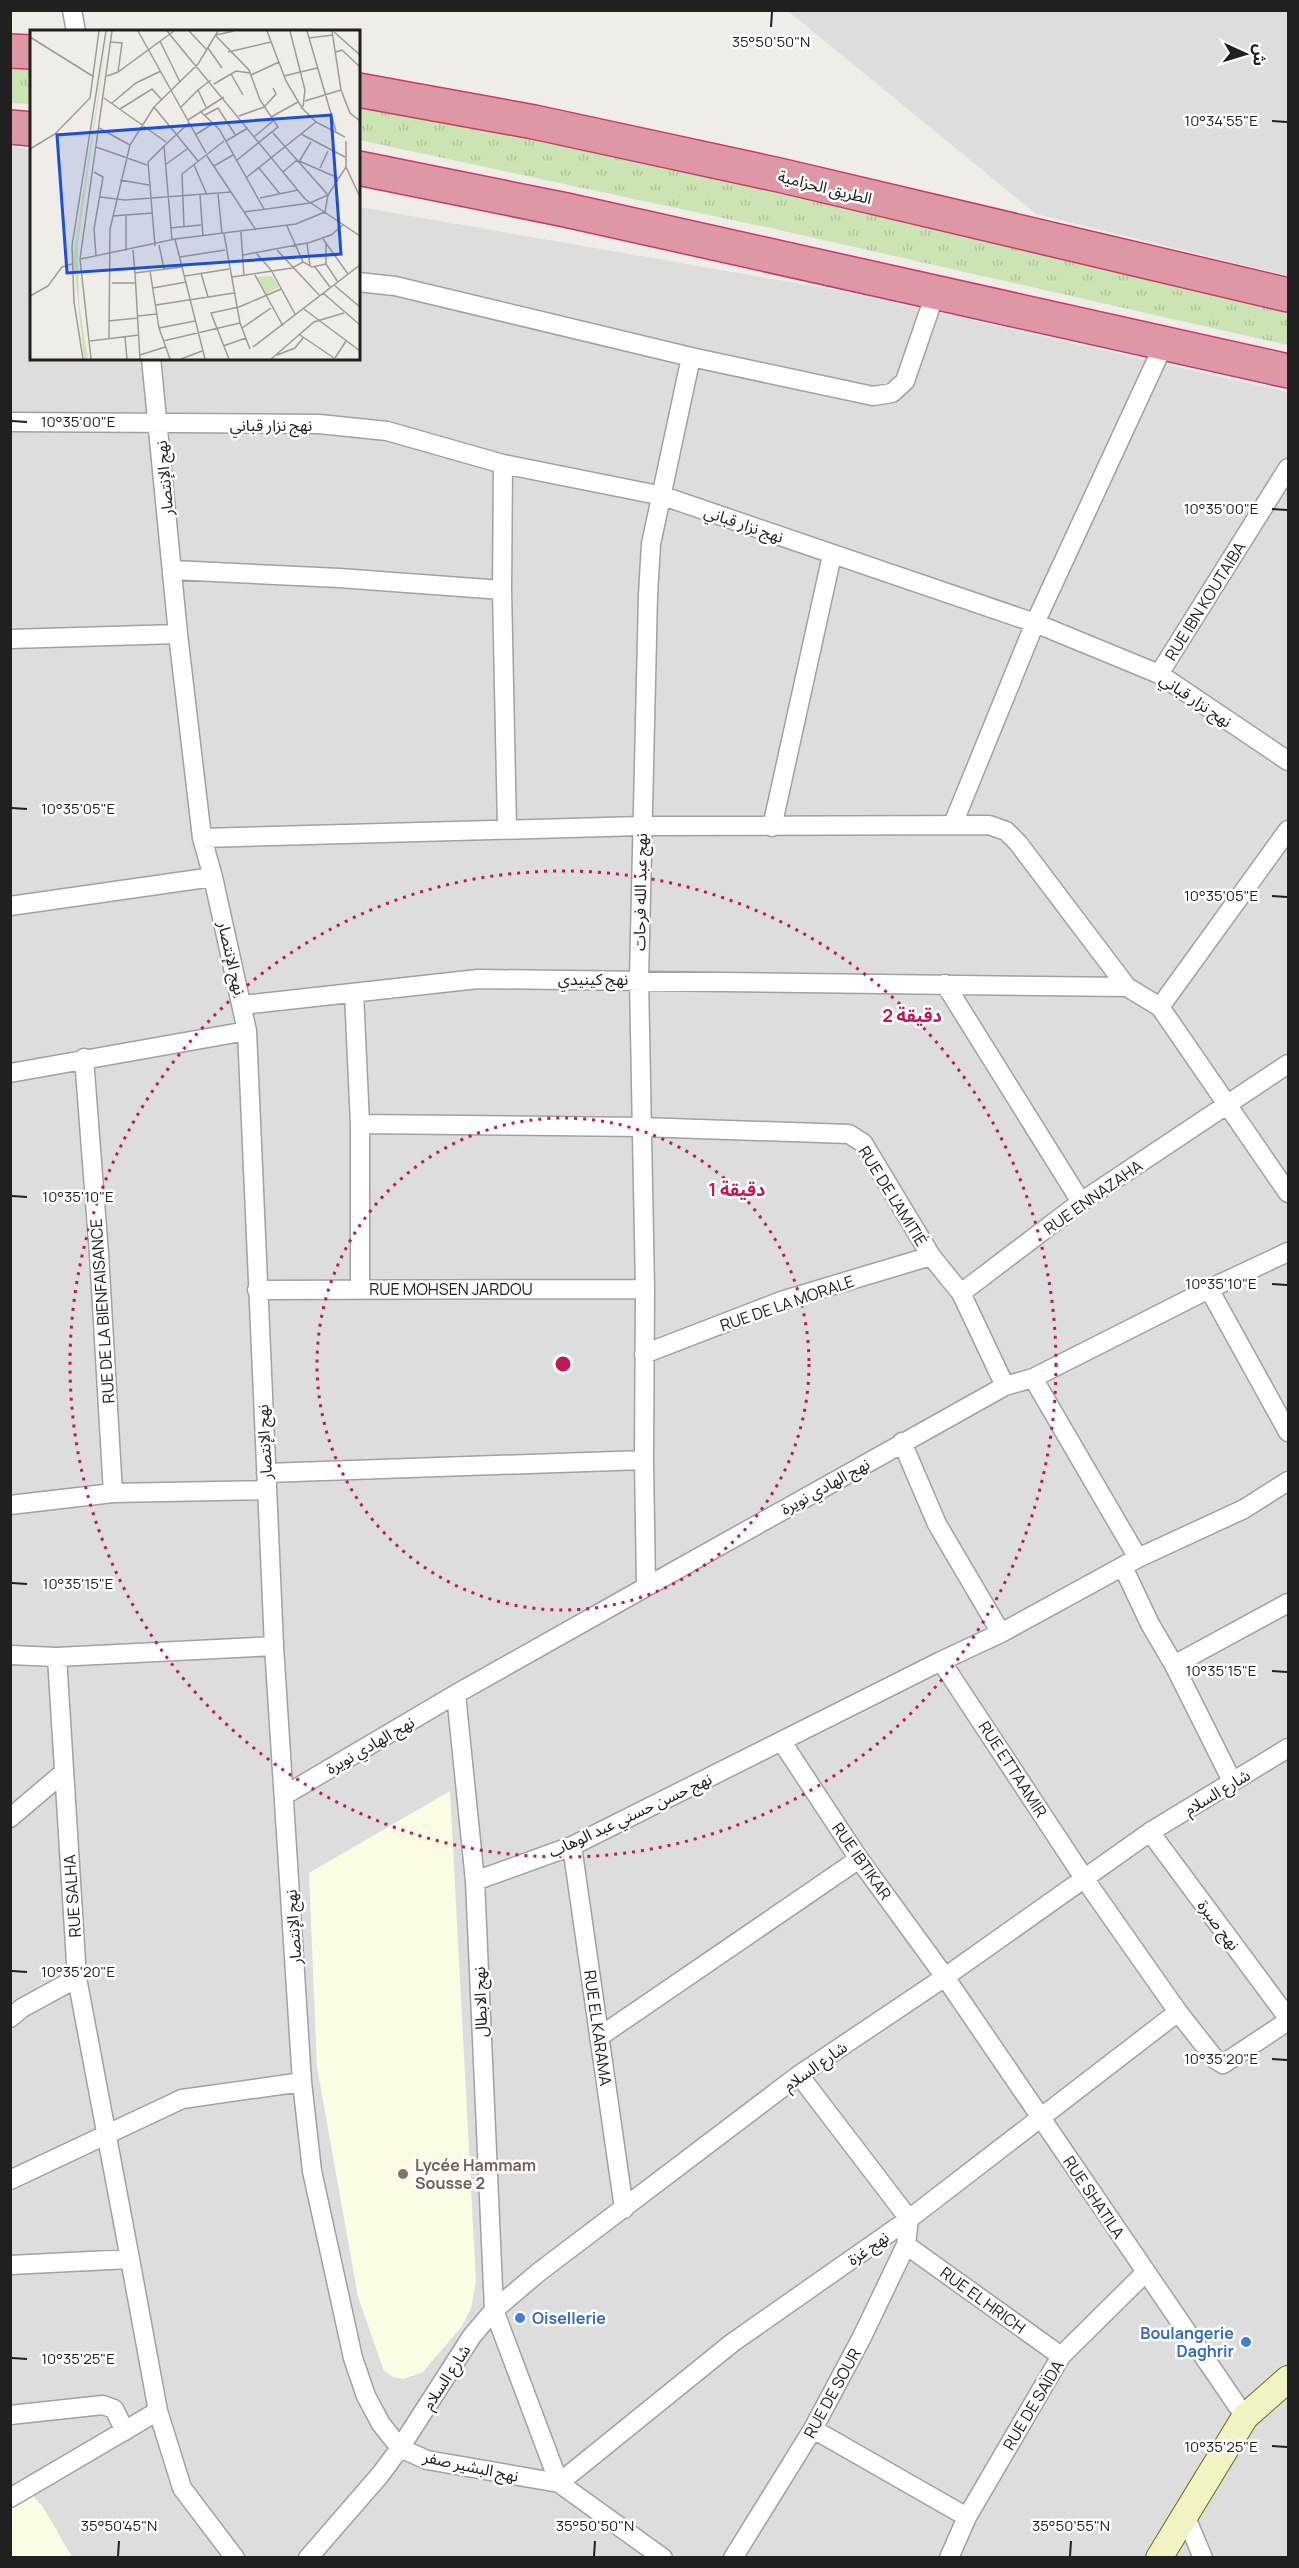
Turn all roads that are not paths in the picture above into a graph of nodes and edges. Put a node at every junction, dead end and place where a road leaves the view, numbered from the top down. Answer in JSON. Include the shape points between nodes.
{"nodes":[{"id":1,"x":72,"y":10,"type":"edge"},
{"id":2,"x":76,"y":30,"type":"edge"},
{"id":3,"x":10,"y":51,"type":"edge"},
{"id":4,"x":30,"y":51,"type":"edge"},
{"id":5,"x":360,"y":90,"type":"edge"},
{"id":6,"x":10,"y":128,"type":"edge"},
{"id":7,"x":30,"y":129,"type":"edge"},
{"id":8,"x":360,"y":168,"type":"edge"},
{"id":9,"x":360,"y":282,"type":"edge"},
{"id":10,"x":935,"y":294,"type":"junction"},
{"id":11,"x":1288,"y":295,"type":"edge"},
{"id":12,"x":1164,"y":344,"type":"junction"},
{"id":13,"x":692,"y":357,"type":"junction"},
{"id":14,"x":151,"y":360,"type":"edge"},
{"id":15,"x":1288,"y":371,"type":"edge"},
{"id":16,"x":10,"y":422,"type":"edge"},
{"id":17,"x":159,"y":425,"type":"junction"},
{"id":18,"x":503,"y":464,"type":"junction"},
{"id":19,"x":1288,"y":468,"type":"edge"},
{"id":20,"x":663,"y":496,"type":"junction"},
{"id":21,"x":832,"y":555,"type":"junction"},
{"id":22,"x":173,"y":570,"type":"junction"},
{"id":23,"x":502,"y":590,"type":"junction"},
{"id":24,"x":1035,"y":623,"type":"junction"},
{"id":25,"x":178,"y":634,"type":"junction"},
{"id":26,"x":10,"y":639,"type":"edge"},
{"id":27,"x":1159,"y":674,"type":"junction"},
{"id":28,"x":1288,"y":761,"type":"edge"},
{"id":29,"x":953,"y":824,"type":"junction"},
{"id":30,"x":641,"y":826,"type":"junction"},
{"id":31,"x":772,"y":827,"type":"junction"},
{"id":32,"x":507,"y":829,"type":"junction"},
{"id":33,"x":1288,"y":830,"type":"edge"},
{"id":34,"x":202,"y":838,"type":"junction"},
{"id":35,"x":213,"y":877,"type":"junction"},
{"id":36,"x":10,"y":906,"type":"edge"},
{"id":37,"x":639,"y":979,"type":"junction"},
{"id":38,"x":945,"y":984,"type":"junction"},
{"id":39,"x":1127,"y":987,"type":"junction"},
{"id":40,"x":354,"y":993,"type":"junction"},
{"id":41,"x":243,"y":1005,"type":"junction"},
{"id":42,"x":1160,"y":1007,"type":"junction"},
{"id":43,"x":247,"y":1031,"type":"junction"},
{"id":44,"x":84,"y":1058,"type":"junction"},
{"id":45,"x":1288,"y":1064,"type":"edge"},
{"id":46,"x":10,"y":1073,"type":"edge"},
{"id":47,"x":1229,"y":1106,"type":"junction"},
{"id":48,"x":360,"y":1124,"type":"junction"},
{"id":49,"x":642,"y":1127,"type":"junction"},
{"id":50,"x":1288,"y":1193,"type":"edge"},
{"id":51,"x":1081,"y":1202,"type":"junction"},
{"id":52,"x":1288,"y":1252,"type":"edge"},
{"id":53,"x":931,"y":1256,"type":"junction"},
{"id":54,"x":360,"y":1289,"type":"junction"},
{"id":55,"x":645,"y":1289,"type":"junction"},
{"id":56,"x":1209,"y":1289,"type":"junction"},
{"id":57,"x":257,"y":1290,"type":"junction"},
{"id":58,"x":961,"y":1293,"type":"junction"},
{"id":59,"x":644,"y":1354,"type":"junction"},
{"id":60,"x":1034,"y":1378,"type":"junction"},
{"id":61,"x":1005,"y":1386,"type":"junction"},
{"id":62,"x":1288,"y":1432,"type":"edge"},
{"id":63,"x":902,"y":1442,"type":"junction"},
{"id":64,"x":644,"y":1460,"type":"junction"},
{"id":65,"x":266,"y":1482,"type":"junction"},
{"id":66,"x":1288,"y":1482,"type":"edge"},
{"id":67,"x":113,"y":1492,"type":"junction"},
{"id":68,"x":10,"y":1505,"type":"edge"},
{"id":69,"x":1131,"y":1562,"type":"junction"},
{"id":70,"x":646,"y":1587,"type":"junction"},
{"id":71,"x":1288,"y":1603,"type":"edge"},
{"id":72,"x":1001,"y":1633,"type":"junction"},
{"id":73,"x":274,"y":1646,"type":"junction"},
{"id":74,"x":10,"y":1655,"type":"edge"},
{"id":75,"x":57,"y":1657,"type":"junction"},
{"id":76,"x":941,"y":1661,"type":"junction"},
{"id":77,"x":1174,"y":1665,"type":"junction"},
{"id":78,"x":456,"y":1694,"type":"junction"},
{"id":79,"x":782,"y":1742,"type":"junction"},
{"id":80,"x":1288,"y":1748,"type":"edge"},
{"id":81,"x":63,"y":1773,"type":"junction"},
{"id":82,"x":1232,"y":1781,"type":"junction"},
{"id":83,"x":285,"y":1795,"type":"junction"},
{"id":84,"x":10,"y":1818,"type":"edge"},
{"id":85,"x":1150,"y":1832,"type":"junction"},
{"id":86,"x":572,"y":1846,"type":"junction"},
{"id":87,"x":859,"y":1859,"type":"junction"},
{"id":88,"x":1084,"y":1878,"type":"junction"},
{"id":89,"x":475,"y":1881,"type":"junction"},
{"id":90,"x":945,"y":1977,"type":"junction"},
{"id":91,"x":78,"y":1978,"type":"junction"},
{"id":92,"x":1178,"y":2012,"type":"junction"},
{"id":93,"x":10,"y":2018,"type":"edge"},
{"id":94,"x":1288,"y":2020,"type":"edge"},
{"id":95,"x":599,"y":2037,"type":"junction"},
{"id":96,"x":799,"y":2075,"type":"junction"},
{"id":97,"x":302,"y":2082,"type":"junction"},
{"id":98,"x":1040,"y":2118,"type":"junction"},
{"id":99,"x":105,"y":2134,"type":"junction"},
{"id":100,"x":10,"y":2180,"type":"edge"},
{"id":101,"x":624,"y":2209,"type":"junction"},
{"id":102,"x":909,"y":2219,"type":"junction"},
{"id":103,"x":906,"y":2245,"type":"junction"},
{"id":104,"x":130,"y":2259,"type":"junction"},
{"id":105,"x":10,"y":2265,"type":"edge"},
{"id":106,"x":1146,"y":2272,"type":"junction"},
{"id":107,"x":494,"y":2310,"type":"junction"},
{"id":108,"x":1061,"y":2356,"type":"junction"},
{"id":109,"x":1288,"y":2379,"type":"edge"},
{"id":110,"x":158,"y":2411,"type":"junction"},
{"id":111,"x":10,"y":2415,"type":"edge"},
{"id":112,"x":1245,"y":2417,"type":"junction"},
{"id":113,"x":813,"y":2429,"type":"junction"},
{"id":114,"x":125,"y":2432,"type":"junction"},
{"id":115,"x":400,"y":2448,"type":"junction"},
{"id":116,"x":559,"y":2483,"type":"junction"},
{"id":117,"x":10,"y":2498,"type":"edge"},
{"id":118,"x":1185,"y":2515,"type":"junction"},
{"id":119,"x":967,"y":2517,"type":"junction"},
{"id":120,"x":235,"y":2558,"type":"edge"},
{"id":121,"x":308,"y":2558,"type":"edge"},
{"id":122,"x":663,"y":2558,"type":"edge"},
{"id":123,"x":733,"y":2558,"type":"edge"},
{"id":124,"x":949,"y":2558,"type":"edge"},
{"id":125,"x":1159,"y":2558,"type":"edge"},
{"id":126,"x":1203,"y":2558,"type":"edge"}],
"edges":[{"from":1,"to":2,"type":"street"},
{"from":3,"to":4,"type":"highway"},
{"from":5,"to":11,"type":"highway","name":"الطريق الحزامية","via":[[534,122],[779,175]]},
{"from":6,"to":7,"type":"highway"},
{"from":8,"to":10,"type":"highway","via":[[566,210]]},
{"from":9,"to":13,"type":"street","via":[[395,286]]},
{"from":10,"to":12,"type":"highway"},
{"from":10,"to":13,"type":"street","via":[[905,381],[892,393],[873,396]]},
{"from":12,"to":15,"type":"highway"},
{"from":12,"to":24,"type":"street"},
{"from":13,"to":20,"type":"street","name":"نهج عبد الله فرحات"},
{"from":14,"to":17,"type":"street","name":"نهج الإنتصار"},
{"from":16,"to":17,"type":"street","name":"نهج نزار قباني"},
{"from":17,"to":18,"type":"street","name":"نهج نزار قباني","via":[[320,424],[387,431]]},
{"from":17,"to":22,"type":"street","name":"نهج الإنتصار"},
{"from":18,"to":20,"type":"street","name":"نهج نزار قباني"},
{"from":18,"to":23,"type":"street"},
{"from":19,"to":27,"type":"street","name":"RUE IBN KOUTAIBA"},
{"from":20,"to":21,"type":"street","name":"نهج نزار قباني"},
{"from":20,"to":30,"type":"street","name":"نهج عبد الله فرحات","via":[[651,544]]},
{"from":21,"to":24,"type":"street","name":"نهج نزار قباني"},
{"from":21,"to":31,"type":"street"},
{"from":22,"to":23,"type":"street"},
{"from":22,"to":25,"type":"street","name":"نهج الإنتصار"},
{"from":23,"to":32,"type":"street"},
{"from":24,"to":27,"type":"street","name":"نهج نزار قباني"},
{"from":24,"to":29,"type":"street"},
{"from":25,"to":26,"type":"street"},
{"from":25,"to":34,"type":"street","name":"نهج الإنتصار"},
{"from":27,"to":28,"type":"street","name":"نهج نزار قباني"},
{"from":29,"to":31,"type":"street"},
{"from":29,"to":39,"type":"street","via":[[989,825],[1005,831],[1018,843]]},
{"from":30,"to":31,"type":"street"},
{"from":30,"to":32,"type":"street"},
{"from":30,"to":37,"type":"street","name":"نهج عبد الله فرحات"},
{"from":32,"to":34,"type":"street"},
{"from":33,"to":42,"type":"street"},
{"from":34,"to":35,"type":"street","name":"نهج الإنتصار"},
{"from":35,"to":36,"type":"street"},
{"from":35,"to":41,"type":"street","name":"نهج الإنتصار"},
{"from":37,"to":38,"type":"street","name":"نهج كينيدي"},
{"from":37,"to":40,"type":"street","name":"نهج كينيدي","via":[[478,979]]},
{"from":37,"to":49,"type":"street","name":"نهج عبد الله فرحات"},
{"from":38,"to":39,"type":"street","name":"نهج كينيدي"},
{"from":38,"to":51,"type":"street"},
{"from":39,"to":42,"type":"street"},
{"from":40,"to":41,"type":"street","name":"نهج كينيدي"},
{"from":40,"to":48,"type":"street"},
{"from":41,"to":43,"type":"street","name":"نهج الإنتصار"},
{"from":42,"to":47,"type":"street"},
{"from":43,"to":44,"type":"street"},
{"from":43,"to":57,"type":"street","name":"نهج الإنتصار"},
{"from":44,"to":46,"type":"street"},
{"from":44,"to":67,"type":"street","name":"RUE DE LA BIENFAISANCE"},
{"from":45,"to":47,"type":"street","name":"RUE ENNAZAHA"},
{"from":47,"to":50,"type":"street"},
{"from":47,"to":51,"type":"street","name":"RUE ENNAZAHA"},
{"from":48,"to":49,"type":"street","name":"RUE DE L'AMITIÉ"},
{"from":48,"to":54,"type":"street"},
{"from":49,"to":53,"type":"street","name":"RUE DE L'AMITIÉ","via":[[849,1134],[863,1143]]},
{"from":49,"to":55,"type":"street","name":"نهج عبد الله فرحات"},
{"from":51,"to":58,"type":"street","name":"RUE ENNAZAHA"},
{"from":52,"to":56,"type":"street"},
{"from":53,"to":58,"type":"street","name":"RUE DE L'AMITIÉ"},
{"from":53,"to":59,"type":"street","name":"RUE DE LA MORALE","via":[[784,1300]]},
{"from":54,"to":55,"type":"street","name":"RUE MOHSEN JARDOU"},
{"from":54,"to":57,"type":"street","name":"RUE MOHSEN JARDOU"},
{"from":55,"to":59,"type":"street","name":"نهج عبد الله فرحات"},
{"from":56,"to":60,"type":"street"},
{"from":56,"to":62,"type":"street"},
{"from":57,"to":65,"type":"street","name":"نهج الإنتصار"},
{"from":58,"to":61,"type":"street","name":"RUE DE L'AMITIÉ"},
{"from":59,"to":64,"type":"street","name":"نهج عبد الله فرحات"},
{"from":60,"to":61,"type":"street"},
{"from":60,"to":69,"type":"street"},
{"from":61,"to":63,"type":"street","name":"نهج الهادي نويرة"},
{"from":63,"to":70,"type":"street","name":"نهج الهادي نويرة"},
{"from":63,"to":72,"type":"street","via":[[937,1524]]},
{"from":64,"to":65,"type":"street"},
{"from":64,"to":70,"type":"street","name":"نهج عبد الله فرحات"},
{"from":65,"to":67,"type":"street"},
{"from":65,"to":73,"type":"street","name":"نهج الإنتصار"},
{"from":66,"to":69,"type":"street","name":"نهج حسن حسني عبد الوهاب","via":[[1244,1509]]},
{"from":67,"to":68,"type":"street"},
{"from":69,"to":72,"type":"street","name":"نهج حسن حسني عبد الوهاب"},
{"from":69,"to":77,"type":"street","via":[[1150,1624]]},
{"from":70,"to":78,"type":"street","name":"نهج الهادي نويرة"},
{"from":71,"to":77,"type":"street"},
{"from":72,"to":76,"type":"street","name":"نهج حسن حسني عبد الوهاب"},
{"from":73,"to":75,"type":"street"},
{"from":73,"to":83,"type":"street","name":"نهج الإنتصار"},
{"from":74,"to":75,"type":"street"},
{"from":75,"to":81,"type":"street","name":"RUE SALHA"},
{"from":76,"to":79,"type":"street","name":"نهج حسن حسني عبد الوهاب"},
{"from":76,"to":88,"type":"street","name":"RUE ETTAAMIR"},
{"from":77,"to":82,"type":"street"},
{"from":78,"to":83,"type":"street","name":"نهج الهادي نويرة"},
{"from":78,"to":89,"type":"street","name":"نهج الابطال"},
{"from":79,"to":86,"type":"street","name":"نهج حسن حسني عبد الوهاب"},
{"from":79,"to":87,"type":"street","name":"RUE IBTIKAR"},
{"from":80,"to":82,"type":"street","name":"شارع السلام"},
{"from":81,"to":84,"type":"street"},
{"from":81,"to":91,"type":"street","name":"RUE SALHA"},
{"from":82,"to":85,"type":"street","name":"شارع السلام"},
{"from":83,"to":97,"type":"street","name":"نهج الإنتصار"},
{"from":85,"to":88,"type":"street","name":"شارع السلام"},
{"from":85,"to":94,"type":"street","name":"نهج صبرة"},
{"from":86,"to":89,"type":"street","name":"نهج حسن حسني عبد الوهاب"},
{"from":86,"to":95,"type":"street","name":"RUE EL KARAMA"},
{"from":87,"to":90,"type":"street","name":"RUE IBTIKAR"},
{"from":87,"to":95,"type":"street"},
{"from":88,"to":90,"type":"street","name":"شارع السلام"},
{"from":88,"to":92,"type":"street","name":"RUE ETTAAMIR"},
{"from":89,"to":107,"type":"street","name":"نهج الابطال"},
{"from":90,"to":96,"type":"street","name":"شارع السلام"},
{"from":90,"to":98,"type":"street","name":"RUE SHATILA"},
{"from":91,"to":93,"type":"street"},
{"from":91,"to":99,"type":"street","name":"RUE SALHA"},
{"from":92,"to":94,"type":"street","name":"RUE ETTAAMIR","via":[[1223,2064]]},
{"from":92,"to":98,"type":"street","name":"نهج غزة"},
{"from":95,"to":101,"type":"street","name":"RUE EL KARAMA"},
{"from":96,"to":101,"type":"street","name":"شارع السلام"},
{"from":96,"to":102,"type":"street"},
{"from":97,"to":99,"type":"street","via":[[182,2099]]},
{"from":97,"to":115,"type":"street","name":"نهج الإنتصار","via":[[312,2171],[352,2358],[376,2415]]},
{"from":98,"to":102,"type":"street","name":"نهج غزة"},
{"from":98,"to":106,"type":"street","name":"RUE SHATILA"},
{"from":99,"to":100,"type":"street"},
{"from":99,"to":104,"type":"street","name":"RUE SALHA"},
{"from":101,"to":107,"type":"street","name":"شارع السلام"},
{"from":102,"to":103,"type":"street","name":"RUE DE SOUR"},
{"from":102,"to":116,"type":"street","name":"نهج غزة","via":[[732,2343]]},
{"from":103,"to":108,"type":"street","name":"RUE EL HRICH"},
{"from":103,"to":113,"type":"street","name":"RUE DE SOUR"},
{"from":104,"to":105,"type":"street"},
{"from":104,"to":110,"type":"street","name":"RUE SALHA"},
{"from":106,"to":108,"type":"street","name":"RUE DE SAÏDA"},
{"from":106,"to":112,"type":"street","name":"RUE SHATILA"},
{"from":107,"to":115,"type":"street","name":"شارع السلام","via":[[472,2336]]},
{"from":107,"to":116,"type":"street","name":"نهج الابطال"},
{"from":108,"to":119,"type":"street","name":"RUE DE SAÏDA"},
{"from":109,"to":112,"type":"main road"},
{"from":110,"to":114,"type":"street"},
{"from":110,"to":120,"type":"street","name":"RUE SALHA","via":[[182,2488]]},
{"from":111,"to":114,"type":"street","via":[[104,2405],[114,2409]]},
{"from":112,"to":118,"type":"main road"},
{"from":113,"to":119,"type":"street"},
{"from":113,"to":123,"type":"street","name":"RUE DE SOUR"},
{"from":114,"to":117,"type":"street"},
{"from":115,"to":116,"type":"street","name":"نهج البشير صفر","via":[[427,2460]]},
{"from":115,"to":121,"type":"street","name":"نهج البشير صفر"},
{"from":116,"to":122,"type":"street","name":"نهج البشير صفر"},
{"from":118,"to":125,"type":"main road"},
{"from":118,"to":126,"type":"street"},
{"from":119,"to":124,"type":"street","name":"RUE DE SAÏDA"}]}
